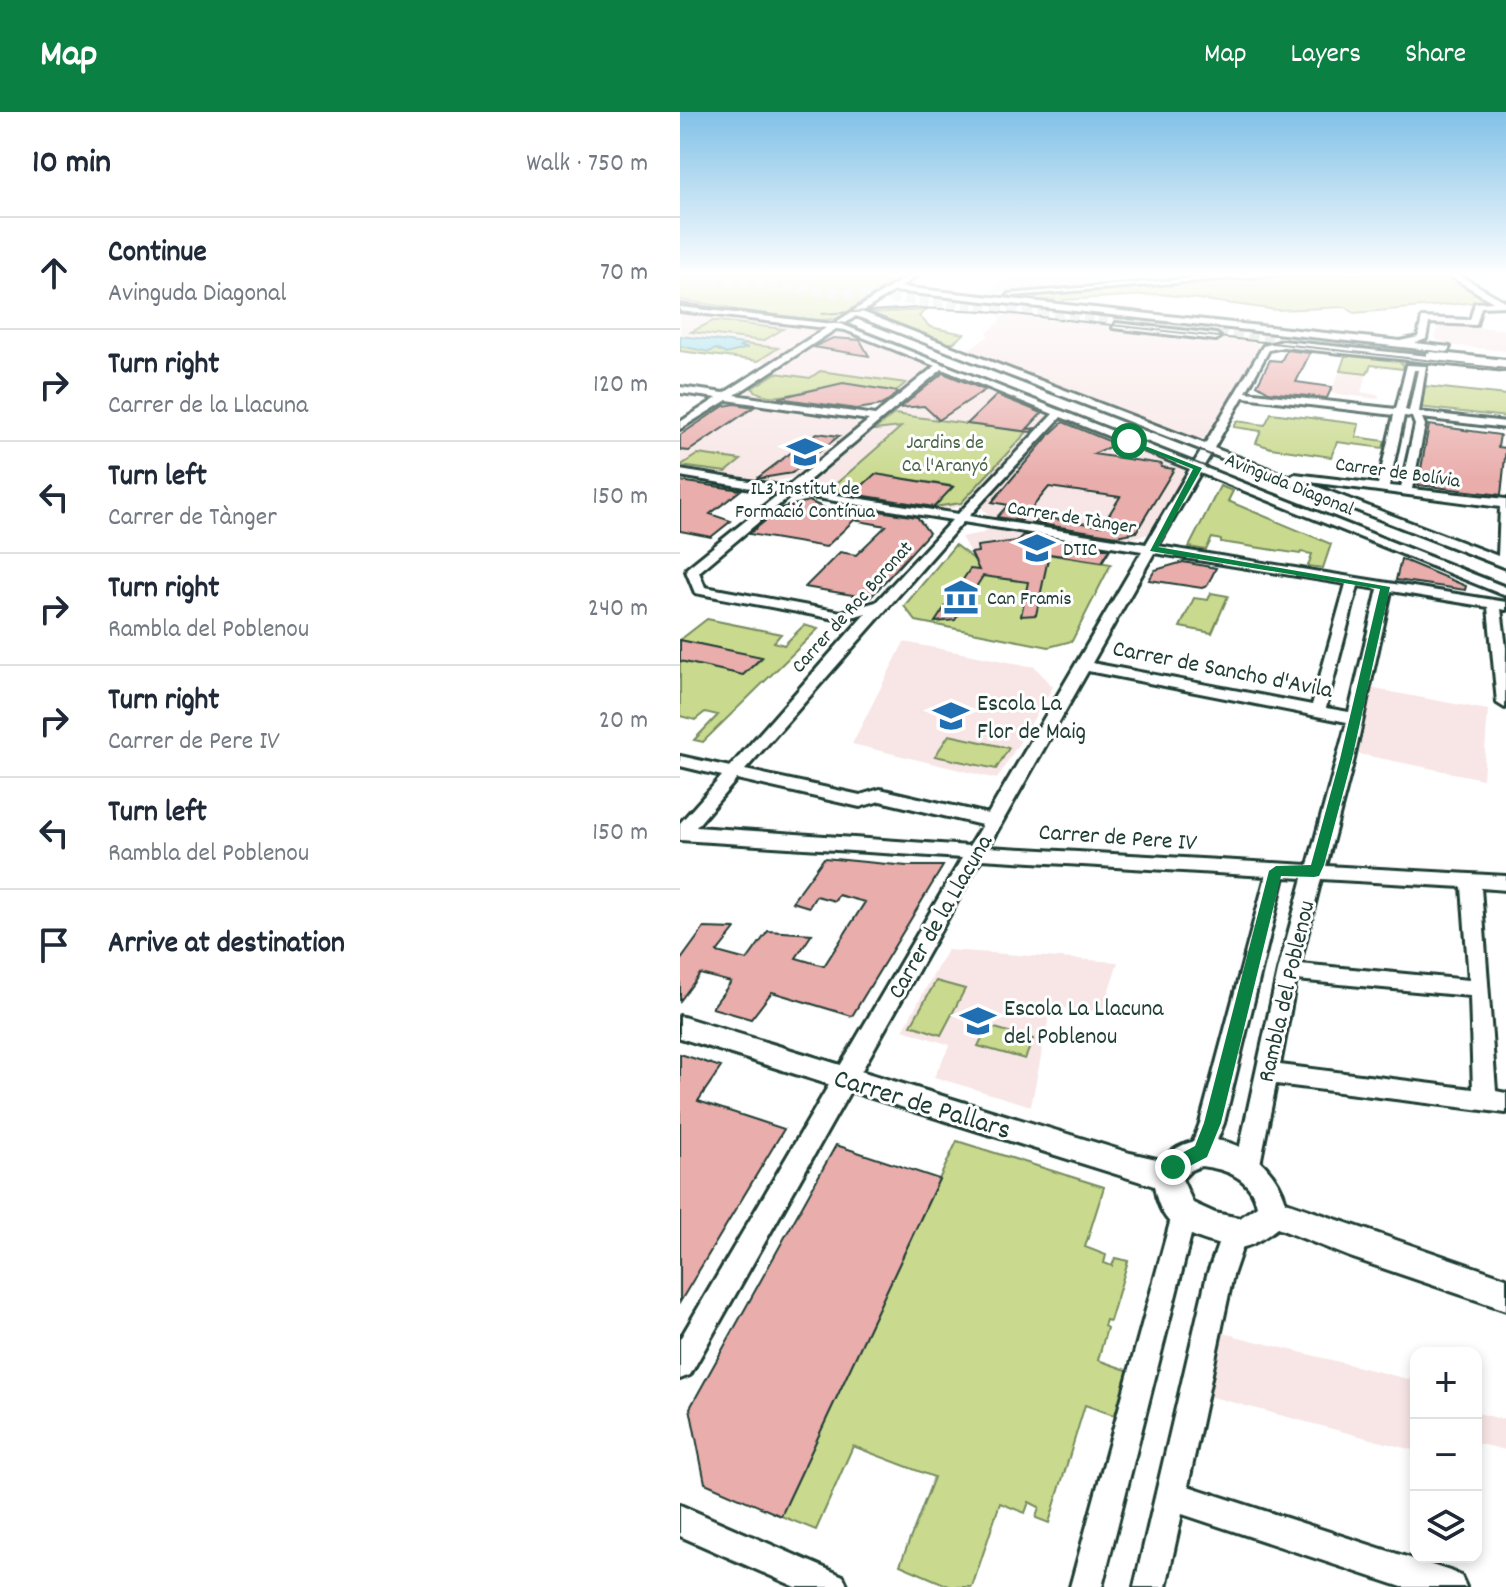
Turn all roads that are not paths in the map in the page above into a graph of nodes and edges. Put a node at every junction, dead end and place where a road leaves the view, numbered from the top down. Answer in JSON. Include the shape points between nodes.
{"nodes":[{"id":1,"x":810,"y":343,"type":"edge"},
{"id":2,"x":884,"y":343,"type":"edge"},
{"id":3,"x":933,"y":343,"type":"edge"},
{"id":4,"x":1259,"y":343,"type":"edge"},
{"id":5,"x":1399,"y":343,"type":"edge"},
{"id":6,"x":1266,"y":348,"type":"junction"},
{"id":7,"x":1506,"y":361,"type":"edge"},
{"id":8,"x":941,"y":366,"type":"junction"},
{"id":9,"x":680,"y":390,"type":"edge"},
{"id":10,"x":1240,"y":394,"type":"junction"},
{"id":11,"x":726,"y":396,"type":"junction"},
{"id":12,"x":1059,"y":413,"type":"junction"},
{"id":13,"x":1399,"y":413,"type":"junction"},
{"id":14,"x":1418,"y":415,"type":"junction"},
{"id":15,"x":876,"y":418,"type":"junction"},
{"id":16,"x":1506,"y":425,"type":"edge"},
{"id":17,"x":680,"y":426,"type":"edge"},
{"id":18,"x":1207,"y":449,"type":"junction"},
{"id":19,"x":1198,"y":468,"type":"junction"},
{"id":20,"x":680,"y":473,"type":"edge"},
{"id":21,"x":1286,"y":479,"type":"junction"},
{"id":22,"x":1383,"y":487,"type":"junction"},
{"id":23,"x":1406,"y":490,"type":"junction"},
{"id":24,"x":788,"y":491,"type":"junction"},
{"id":25,"x":1506,"y":503,"type":"edge"},
{"id":26,"x":959,"y":519,"type":"junction"},
{"id":27,"x":1153,"y":549,"type":"junction"},
{"id":28,"x":1505,"y":564,"type":"edge"},
{"id":29,"x":1353,"y":582,"type":"junction"},
{"id":30,"x":1385,"y":587,"type":"junction"},
{"id":31,"x":1506,"y":592,"type":"edge"},
{"id":32,"x":881,"y":605,"type":"junction"},
{"id":33,"x":1500,"y":605,"type":"edge"},
{"id":34,"x":1084,"y":666,"type":"junction"},
{"id":35,"x":1505,"y":703,"type":"edge"},
{"id":36,"x":1318,"y":711,"type":"junction"},
{"id":37,"x":1353,"y":718,"type":"junction"},
{"id":38,"x":680,"y":761,"type":"edge"},
{"id":39,"x":724,"y":772,"type":"junction"},
{"id":40,"x":993,"y":821,"type":"junction"},
{"id":41,"x":680,"y":833,"type":"edge"},
{"id":42,"x":975,"y":852,"type":"junction"},
{"id":43,"x":1276,"y":871,"type":"junction"},
{"id":44,"x":1314,"y":873,"type":"junction"},
{"id":45,"x":1471,"y":880,"type":"junction"},
{"id":46,"x":1506,"y":883,"type":"edge"},
{"id":47,"x":1288,"y":971,"type":"junction"},
{"id":48,"x":1480,"y":989,"type":"junction"},
{"id":49,"x":680,"y":1027,"type":"edge"},
{"id":50,"x":1267,"y":1073,"type":"junction"},
{"id":51,"x":846,"y":1078,"type":"junction"},
{"id":52,"x":1496,"y":1102,"type":"edge"},
{"id":53,"x":1201,"y":1152,"type":"junction"},
{"id":54,"x":1248,"y":1164,"type":"junction"},
{"id":55,"x":1166,"y":1175,"type":"junction"},
{"id":56,"x":1273,"y":1212,"type":"junction"},
{"id":57,"x":1184,"y":1215,"type":"junction"},
{"id":58,"x":1234,"y":1234,"type":"junction"},
{"id":59,"x":1506,"y":1294,"type":"edge"},
{"id":60,"x":680,"y":1365,"type":"edge"},
{"id":61,"x":1170,"y":1495,"type":"junction"},
{"id":62,"x":680,"y":1520,"type":"edge"},
{"id":63,"x":832,"y":1587,"type":"edge"},
{"id":64,"x":1086,"y":1587,"type":"edge"},
{"id":65,"x":1150,"y":1587,"type":"edge"},
{"id":66,"x":1450,"y":1587,"type":"edge"}],
"edges":[{"from":1,"to":11,"type":"street"},
{"from":2,"to":8,"type":"street","name":"Avinguda Diagonal"},
{"from":3,"to":18,"type":"street","name":"Avinguda Diagonal"},
{"from":4,"to":6,"type":"street"},
{"from":5,"to":7,"type":"street"},
{"from":6,"to":7,"type":"street","via":[[1283,344]]},
{"from":6,"to":10,"type":"street"},
{"from":7,"to":7,"type":"main road","via":[[1432,352],[1459,358]]},
{"from":8,"to":12,"type":"street","name":"Avinguda Diagonal"},
{"from":8,"to":15,"type":"street"},
{"from":9,"to":11,"type":"street"},
{"from":10,"to":13,"type":"street"},
{"from":10,"to":18,"type":"street"},
{"from":11,"to":15,"type":"street"},
{"from":11,"to":17,"type":"street"},
{"from":12,"to":19,"type":"street","name":"Avinguda Diagonal"},
{"from":12,"to":26,"type":"street","name":"Carrer de Roc Boronat"},
{"from":13,"to":14,"type":"street"},
{"from":13,"to":14,"type":"street","via":[[1410,367],[1417,365],[1423,368],[1414,411]]},
{"from":13,"to":22,"type":"street"},
{"from":14,"to":16,"type":"street"},
{"from":14,"to":23,"type":"street"},
{"from":15,"to":24,"type":"street"},
{"from":18,"to":19,"type":"street","name":"Carrer de la Llacuna"},
{"from":18,"to":21,"type":"street","name":"Avinguda Diagonal"},
{"from":19,"to":27,"type":"street","name":"Carrer de la Llacuna"},
{"from":19,"to":31,"type":"street","name":"Avinguda Diagonal"},
{"from":20,"to":24,"type":"street","name":"Carrer de Tànger"},
{"from":21,"to":22,"type":"street","name":"Carrer de Bolívia"},
{"from":21,"to":28,"type":"street","name":"Avinguda Diagonal"},
{"from":22,"to":23,"type":"street","name":"Carrer de Bolívia"},
{"from":23,"to":25,"type":"street","name":"Carrer de Bolívia"},
{"from":24,"to":26,"type":"street","name":"Carrer de Tànger"},
{"from":24,"to":32,"type":"street","via":[[692,571],[700,590],[841,616]]},
{"from":25,"to":28,"type":"street"},
{"from":26,"to":27,"type":"street","name":"Carrer de Tànger"},
{"from":26,"to":32,"type":"street","name":"Carrer de Roc Boronat"},
{"from":27,"to":29,"type":"street","name":"Carrer de Tànger"},
{"from":27,"to":34,"type":"street","name":"Carrer de la Llacuna"},
{"from":29,"to":30,"type":"street","name":"Carrer de Tànger"},
{"from":29,"to":36,"type":"street"},
{"from":30,"to":33,"type":"street","name":"Carrer de Tànger"},
{"from":30,"to":37,"type":"street","name":"Rambla del Poblenou"},
{"from":32,"to":39,"type":"street","name":"Carrer de Roc Boronat"},
{"from":33,"to":35,"type":"street"},
{"from":34,"to":36,"type":"street","name":"Carrer de Sancho d'Avila"},
{"from":34,"to":40,"type":"street","name":"Carrer de la Llacuna"},
{"from":36,"to":37,"type":"street","name":"Carrer de Sancho d'Avila"},
{"from":37,"to":44,"type":"street","name":"Rambla del Poblenou"},
{"from":38,"to":39,"type":"street"},
{"from":39,"to":40,"type":"street","via":[[860,801],[880,795]]},
{"from":39,"to":41,"type":"street","name":"Carrer de Roc Boronat"},
{"from":40,"to":42,"type":"street","name":"Carrer de la Llacuna"},
{"from":41,"to":42,"type":"street","name":"Carrer de Pere IV"},
{"from":42,"to":43,"type":"street","name":"Carrer de Pere IV"},
{"from":42,"to":51,"type":"street","name":"Carrer de la Llacuna"},
{"from":43,"to":44,"type":"street","name":"Carrer de Pere IV"},
{"from":43,"to":53,"type":"street","name":"Rambla del Poblenou"},
{"from":44,"to":45,"type":"street","name":"Carrer de Pere IV"},
{"from":44,"to":47,"type":"street","name":"Rambla del Poblenou"},
{"from":45,"to":46,"type":"street","name":"Carrer de Pere IV"},
{"from":45,"to":48,"type":"street"},
{"from":47,"to":48,"type":"street"},
{"from":47,"to":50,"type":"street","name":"Rambla del Poblenou"},
{"from":48,"to":52,"type":"street"},
{"from":49,"to":51,"type":"main road","name":"Carrer de Pallars"},
{"from":50,"to":52,"type":"street"},
{"from":50,"to":54,"type":"street","name":"Rambla del Poblenou"},
{"from":51,"to":55,"type":"main road","name":"Carrer de Pallars"},
{"from":51,"to":60,"type":"street","name":"Carrer de la Llacuna"},
{"from":53,"to":54,"type":"main road"},
{"from":53,"to":55,"type":"main road","via":[[1181,1160]]},
{"from":54,"to":56,"type":"main road","via":[[1266,1185]]},
{"from":55,"to":57,"type":"main road","via":[[1171,1197]]},
{"from":56,"to":58,"type":"main road"},
{"from":56,"to":59,"type":"main road"},
{"from":57,"to":58,"type":"main road"},
{"from":57,"to":64,"type":"street"},
{"from":58,"to":61,"type":"street"},
{"from":61,"to":65,"type":"street"},
{"from":61,"to":66,"type":"street"},
{"from":62,"to":63,"type":"street"}]}
